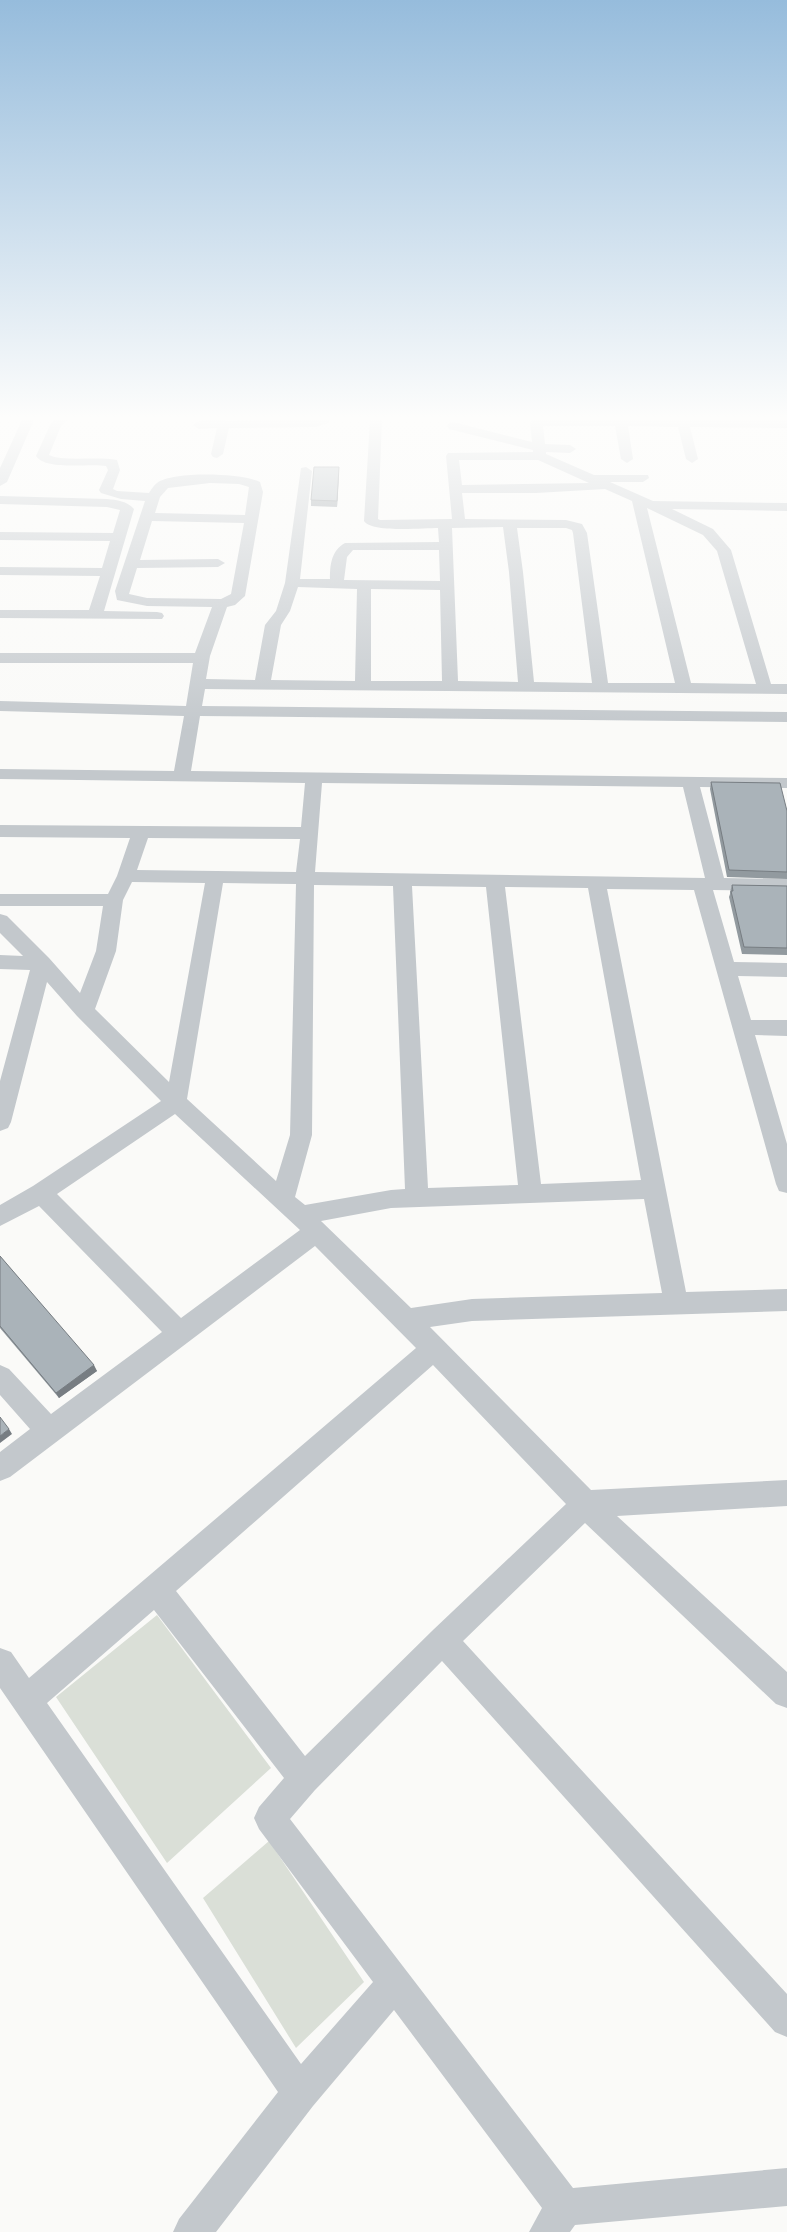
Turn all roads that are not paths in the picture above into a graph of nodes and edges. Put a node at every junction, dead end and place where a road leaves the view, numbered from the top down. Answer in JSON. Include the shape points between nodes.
{"nodes":[{"id":1,"x":122,"y":524,"type":"edge"},
{"id":2,"x":145,"y":524,"type":"edge"},
{"id":3,"x":249,"y":524,"type":"edge"},
{"id":4,"x":299,"y":524,"type":"edge"},
{"id":5,"x":445,"y":524,"type":"edge"},
{"id":6,"x":509,"y":524,"type":"edge"},
{"id":7,"x":567,"y":524,"type":"edge"},
{"id":8,"x":650,"y":524,"type":"edge"},
{"id":9,"x":692,"y":524,"type":"edge"},
{"id":10,"x":0,"y":536,"type":"edge"},
{"id":11,"x":118,"y":536,"type":"junction"},
{"id":12,"x":447,"y":546,"type":"junction"},
{"id":13,"x":218,"y":563,"type":"dead end"},
{"id":14,"x":131,"y":564,"type":"junction"},
{"id":15,"x":0,"y":571,"type":"edge"},
{"id":16,"x":107,"y":572,"type":"junction"},
{"id":17,"x":292,"y":583,"type":"junction"},
{"id":18,"x":337,"y":584,"type":"junction"},
{"id":19,"x":364,"y":584,"type":"junction"},
{"id":20,"x":448,"y":586,"type":"junction"},
{"id":21,"x":219,"y":610,"type":"junction"},
{"id":22,"x":0,"y":614,"type":"edge"},
{"id":23,"x":95,"y":614,"type":"junction"},
{"id":24,"x":0,"y":658,"type":"edge"},
{"id":25,"x":202,"y":658,"type":"junction"},
{"id":26,"x":198,"y":684,"type":"junction"},
{"id":27,"x":262,"y":684,"type":"junction"},
{"id":28,"x":363,"y":685,"type":"junction"},
{"id":29,"x":450,"y":686,"type":"junction"},
{"id":30,"x":526,"y":687,"type":"junction"},
{"id":31,"x":600,"y":687,"type":"junction"},
{"id":32,"x":684,"y":688,"type":"junction"},
{"id":33,"x":765,"y":689,"type":"junction"},
{"id":34,"x":787,"y":689,"type":"edge"},
{"id":35,"x":0,"y":706,"type":"edge"},
{"id":36,"x":194,"y":711,"type":"junction"},
{"id":37,"x":787,"y":717,"type":"edge"},
{"id":38,"x":0,"y":762,"type":"edge"},
{"id":39,"x":183,"y":770,"type":"junction"},
{"id":40,"x":787,"y":770,"type":"edge"},
{"id":41,"x":0,"y":774,"type":"edge"},
{"id":42,"x":314,"y":777,"type":"junction"},
{"id":43,"x":690,"y":782,"type":"junction"},
{"id":44,"x":787,"y":783,"type":"edge"},
{"id":45,"x":0,"y":831,"type":"edge"},
{"id":46,"x":141,"y":832,"type":"junction"},
{"id":47,"x":308,"y":832,"type":"junction"},
{"id":48,"x":126,"y":876,"type":"junction"},
{"id":49,"x":215,"y":878,"type":"junction"},
{"id":50,"x":305,"y":878,"type":"junction"},
{"id":51,"x":402,"y":880,"type":"junction"},
{"id":52,"x":495,"y":881,"type":"junction"},
{"id":53,"x":596,"y":882,"type":"junction"},
{"id":54,"x":709,"y":884,"type":"junction"},
{"id":55,"x":787,"y":885,"type":"edge"},
{"id":56,"x":0,"y":900,"type":"edge"},
{"id":57,"x":114,"y":900,"type":"junction"},
{"id":58,"x":0,"y":921,"type":"edge"},
{"id":59,"x":0,"y":962,"type":"edge"},
{"id":60,"x":42,"y":963,"type":"junction"},
{"id":61,"x":726,"y":969,"type":"junction"},
{"id":62,"x":787,"y":970,"type":"edge"},
{"id":63,"x":84,"y":1011,"type":"junction"},
{"id":64,"x":743,"y":1028,"type":"junction"},
{"id":65,"x":787,"y":1028,"type":"edge"},
{"id":66,"x":176,"y":1102,"type":"junction"},
{"id":67,"x":0,"y":1122,"type":"edge"},
{"id":68,"x":787,"y":1184,"type":"edge"},
{"id":69,"x":654,"y":1189,"type":"junction"},
{"id":70,"x":40,"y":1193,"type":"junction"},
{"id":71,"x":531,"y":1194,"type":"junction"},
{"id":72,"x":418,"y":1198,"type":"junction"},
{"id":73,"x":282,"y":1200,"type":"junction"},
{"id":74,"x":0,"y":1216,"type":"edge"},
{"id":75,"x":308,"y":1224,"type":"junction"},
{"id":76,"x":787,"y":1300,"type":"edge"},
{"id":77,"x":676,"y":1304,"type":"junction"},
{"id":78,"x":406,"y":1320,"type":"junction"},
{"id":79,"x":179,"y":1334,"type":"junction"},
{"id":80,"x":433,"y":1349,"type":"junction"},
{"id":81,"x":0,"y":1377,"type":"edge"},
{"id":82,"x":49,"y":1431,"type":"junction"},
{"id":83,"x":0,"y":1468,"type":"edge"},
{"id":84,"x":787,"y":1493,"type":"edge"},
{"id":85,"x":585,"y":1504,"type":"junction"},
{"id":86,"x":156,"y":1589,"type":"junction"},
{"id":87,"x":443,"y":1640,"type":"junction"},
{"id":88,"x":0,"y":1663,"type":"edge"},
{"id":89,"x":787,"y":1694,"type":"edge"},
{"id":90,"x":27,"y":1700,"type":"junction"},
{"id":91,"x":304,"y":1779,"type":"junction"},
{"id":92,"x":395,"y":1983,"type":"junction"},
{"id":93,"x":787,"y":2020,"type":"edge"},
{"id":94,"x":300,"y":2093,"type":"junction"},
{"id":95,"x":787,"y":2187,"type":"edge"},
{"id":96,"x":556,"y":2219,"type":"edge"},
{"id":97,"x":192,"y":2232,"type":"edge"}],
"edges":[{"from":1,"to":11,"type":"street"},
{"from":2,"to":14,"type":"street"},
{"from":3,"to":21,"type":"street","via":[[238,596]]},
{"from":4,"to":17,"type":"street"},
{"from":5,"to":12,"type":"street"},
{"from":6,"to":30,"type":"street"},
{"from":7,"to":31,"type":"street","via":[[577,527],[580,533]]},
{"from":8,"to":32,"type":"street"},
{"from":9,"to":33,"type":"street","via":[[708,532],[724,550]]},
{"from":10,"to":11,"type":"street"},
{"from":11,"to":16,"type":"street"},
{"from":12,"to":18,"type":"street","via":[[350,546],[343,549],[340,554]]},
{"from":12,"to":20,"type":"street"},
{"from":13,"to":14,"type":"street"},
{"from":14,"to":21,"type":"street","via":[[122,597]]},
{"from":15,"to":16,"type":"street"},
{"from":16,"to":23,"type":"street"},
{"from":17,"to":18,"type":"street"},
{"from":17,"to":27,"type":"street","via":[[284,611],[273,625]]},
{"from":18,"to":19,"type":"street"},
{"from":19,"to":20,"type":"street"},
{"from":19,"to":28,"type":"street"},
{"from":20,"to":29,"type":"street"},
{"from":21,"to":23,"type":"street"},
{"from":21,"to":25,"type":"street"},
{"from":22,"to":23,"type":"street"},
{"from":24,"to":25,"type":"street"},
{"from":25,"to":26,"type":"street"},
{"from":26,"to":27,"type":"street"},
{"from":26,"to":36,"type":"street"},
{"from":27,"to":28,"type":"street"},
{"from":28,"to":29,"type":"street"},
{"from":29,"to":30,"type":"street"},
{"from":30,"to":31,"type":"street"},
{"from":31,"to":32,"type":"street"},
{"from":32,"to":33,"type":"street"},
{"from":33,"to":34,"type":"street"},
{"from":35,"to":36,"type":"street"},
{"from":36,"to":37,"type":"street"},
{"from":36,"to":39,"type":"street"},
{"from":38,"to":39,"type":"street"},
{"from":39,"to":40,"type":"street"},
{"from":39,"to":41,"type":"street"},
{"from":39,"to":42,"type":"street"},
{"from":42,"to":43,"type":"street"},
{"from":42,"to":47,"type":"street"},
{"from":43,"to":44,"type":"street"},
{"from":43,"to":54,"type":"street"},
{"from":45,"to":46,"type":"street"},
{"from":46,"to":47,"type":"street"},
{"from":46,"to":48,"type":"street"},
{"from":47,"to":50,"type":"street"},
{"from":48,"to":49,"type":"street"},
{"from":48,"to":57,"type":"street"},
{"from":49,"to":50,"type":"street"},
{"from":49,"to":66,"type":"street"},
{"from":50,"to":51,"type":"street"},
{"from":50,"to":73,"type":"street","via":[[301,1135]]},
{"from":51,"to":52,"type":"street"},
{"from":51,"to":72,"type":"street"},
{"from":52,"to":53,"type":"street"},
{"from":52,"to":71,"type":"street"},
{"from":53,"to":54,"type":"street"},
{"from":53,"to":69,"type":"street"},
{"from":54,"to":55,"type":"street"},
{"from":54,"to":61,"type":"street"},
{"from":56,"to":57,"type":"street"},
{"from":57,"to":63,"type":"street","via":[[106,951]]},
{"from":58,"to":60,"type":"street"},
{"from":59,"to":60,"type":"street"},
{"from":60,"to":63,"type":"street"},
{"from":60,"to":67,"type":"street"},
{"from":61,"to":62,"type":"street"},
{"from":61,"to":64,"type":"street"},
{"from":63,"to":66,"type":"street"},
{"from":64,"to":65,"type":"street"},
{"from":64,"to":68,"type":"street"},
{"from":66,"to":70,"type":"street"},
{"from":66,"to":73,"type":"street"},
{"from":69,"to":71,"type":"street"},
{"from":69,"to":77,"type":"street"},
{"from":70,"to":74,"type":"street"},
{"from":70,"to":79,"type":"street"},
{"from":71,"to":72,"type":"street"},
{"from":72,"to":75,"type":"street","via":[[391,1199]]},
{"from":73,"to":75,"type":"street"},
{"from":75,"to":78,"type":"street"},
{"from":75,"to":79,"type":"street"},
{"from":76,"to":77,"type":"street"},
{"from":77,"to":78,"type":"street","via":[[472,1310]]},
{"from":78,"to":80,"type":"street"},
{"from":79,"to":82,"type":"street"},
{"from":80,"to":85,"type":"street"},
{"from":80,"to":86,"type":"street"},
{"from":81,"to":82,"type":"street"},
{"from":82,"to":83,"type":"street"},
{"from":84,"to":85,"type":"street"},
{"from":85,"to":87,"type":"street"},
{"from":85,"to":89,"type":"street"},
{"from":86,"to":90,"type":"street"},
{"from":86,"to":91,"type":"street"},
{"from":87,"to":91,"type":"street"},
{"from":87,"to":93,"type":"street"},
{"from":88,"to":90,"type":"street"},
{"from":90,"to":94,"type":"street"},
{"from":91,"to":92,"type":"street","via":[[270,1818]]},
{"from":92,"to":94,"type":"street"},
{"from":92,"to":96,"type":"street"},
{"from":94,"to":97,"type":"street"},
{"from":95,"to":96,"type":"street"}]}
